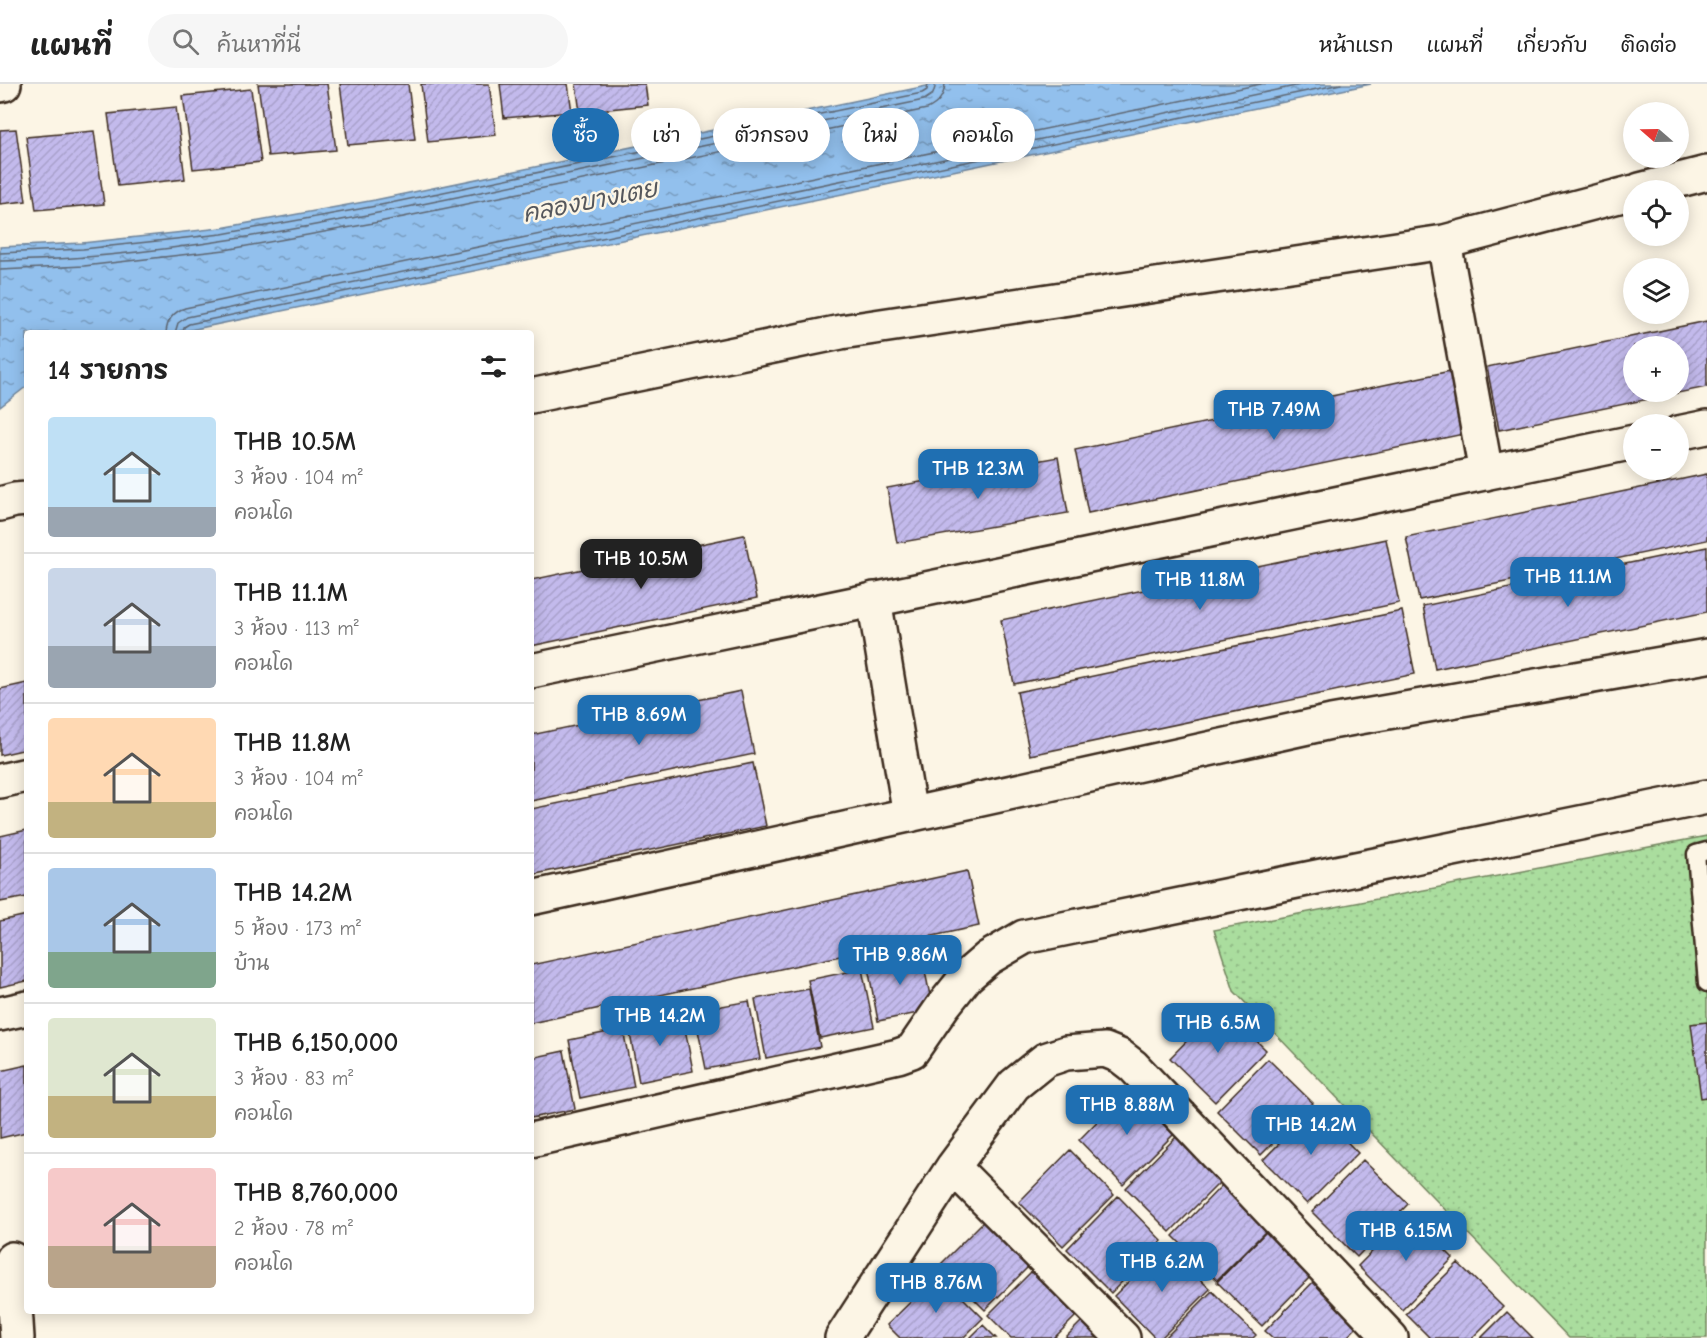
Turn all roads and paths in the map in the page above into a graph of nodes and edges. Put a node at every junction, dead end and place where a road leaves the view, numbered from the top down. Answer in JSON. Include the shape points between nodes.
{"nodes":[{"id":1,"x":1707,"y":173,"type":"edge"},
{"id":2,"x":1679,"y":180,"type":"edge"},
{"id":3,"x":1623,"y":195,"type":"edge"},
{"id":4,"x":1444,"y":242,"type":"junction"},
{"id":5,"x":534,"y":395,"type":"edge"},
{"id":6,"x":1707,"y":427,"type":"edge"},
{"id":7,"x":1689,"y":431,"type":"edge"},
{"id":8,"x":1623,"y":444,"type":"edge"},
{"id":9,"x":1486,"y":473,"type":"junction"},
{"id":10,"x":24,"y":500,"type":"edge"},
{"id":11,"x":0,"y":504,"type":"edge"},
{"id":12,"x":874,"y":599,"type":"junction"},
{"id":13,"x":1707,"y":656,"type":"edge"},
{"id":14,"x":534,"y":670,"type":"edge"},
{"id":15,"x":24,"y":776,"type":"edge"},
{"id":16,"x":0,"y":781,"type":"edge"},
{"id":17,"x":1707,"y":797,"type":"edge"},
{"id":18,"x":910,"y":815,"type":"junction"},
{"id":19,"x":1707,"y":851,"type":"edge"},
{"id":20,"x":534,"y":897,"type":"edge"},
{"id":21,"x":1707,"y":982,"type":"edge"},
{"id":22,"x":24,"y":1009,"type":"edge"},
{"id":23,"x":0,"y":1014,"type":"edge"},
{"id":24,"x":534,"y":1139,"type":"edge"},
{"id":25,"x":953,"y":1167,"type":"junction"},
{"id":26,"x":13,"y":1258,"type":"edge"},
{"id":27,"x":844,"y":1337,"type":"edge"},
{"id":28,"x":17,"y":1338,"type":"edge"},
{"id":29,"x":1124,"y":1338,"type":"edge"},
{"id":30,"x":1391,"y":1338,"type":"edge"}],
"edges":[{"from":1,"to":2,"type":"street"},
{"from":3,"to":4,"type":"street"},
{"from":4,"to":5,"type":"street","via":[[841,332]]},
{"from":4,"to":9,"type":"street"},
{"from":6,"to":7,"type":"street"},
{"from":8,"to":9,"type":"street"},
{"from":9,"to":12,"type":"street"},
{"from":10,"to":11,"type":"street"},
{"from":12,"to":14,"type":"street"},
{"from":12,"to":18,"type":"street"},
{"from":13,"to":18,"type":"street","via":[[1331,722]]},
{"from":15,"to":16,"type":"street"},
{"from":17,"to":24,"type":"street","via":[[1024,937],[967,976],[912,1051]]},
{"from":18,"to":20,"type":"street"},
{"from":19,"to":21,"type":"lane","via":[[1696,854]]},
{"from":22,"to":23,"type":"street"},
{"from":25,"to":27,"type":"street"},
{"from":25,"to":29,"type":"street"},
{"from":25,"to":30,"type":"street","via":[[1014,1085],[1045,1060],[1066,1053],[1105,1050],[1133,1066]]},
{"from":26,"to":28,"type":"street"}]}
